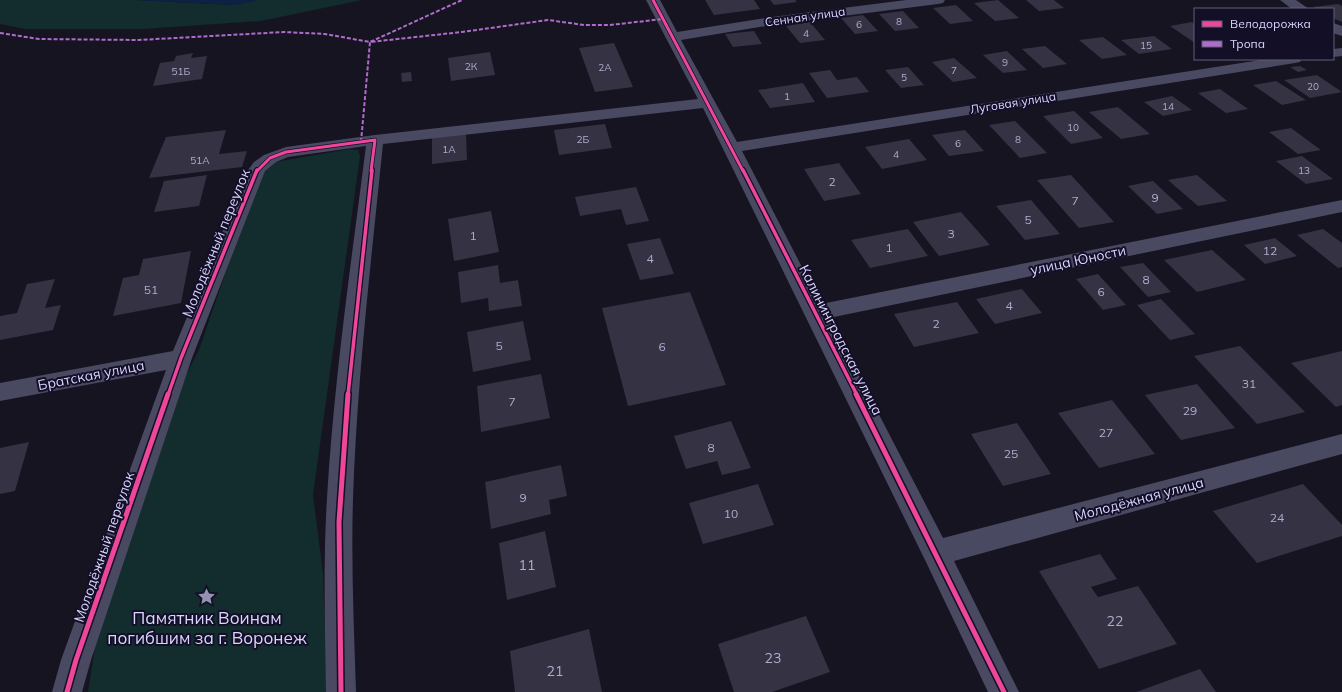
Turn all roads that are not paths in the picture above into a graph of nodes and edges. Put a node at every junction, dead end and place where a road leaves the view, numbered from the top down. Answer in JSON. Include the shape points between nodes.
{"nodes":[{"id":1,"x":653,"y":0,"type":"edge"},
{"id":2,"x":938,"y":0,"type":"edge"},
{"id":3,"x":1287,"y":0,"type":"edge"},
{"id":4,"x":1300,"y":8,"type":"edge"},
{"id":5,"x":673,"y":37,"type":"junction"},
{"id":6,"x":1289,"y":60,"type":"edge"},
{"id":7,"x":708,"y":103,"type":"junction"},
{"id":8,"x":375,"y":140,"type":"junction"},
{"id":9,"x":732,"y":148,"type":"junction"},
{"id":10,"x":1342,"y":206,"type":"edge"},
{"id":11,"x":814,"y":313,"type":"junction"},
{"id":12,"x":182,"y":358,"type":"junction"},
{"id":13,"x":0,"y":392,"type":"edge"},
{"id":14,"x":1342,"y":444,"type":"edge"},
{"id":15,"x":936,"y":553,"type":"junction"},
{"id":16,"x":996,"y":690,"type":"edge"},
{"id":17,"x":66,"y":692,"type":"edge"},
{"id":18,"x":341,"y":692,"type":"edge"}],
"edges":[{"from":1,"to":5,"type":"street","name":"Калининградская улица"},
{"from":2,"to":5,"type":"street","name":"Сенная улица","via":[[772,21]]},
{"from":3,"to":4,"type":"street"},
{"from":5,"to":7,"type":"street","name":"Калининградская улица"},
{"from":6,"to":9,"type":"street","name":"Луговая улица"},
{"from":7,"to":8,"type":"street","name":"Молодёжный переулок"},
{"from":7,"to":9,"type":"street","name":"Калининградская улица"},
{"from":8,"to":12,"type":"street","name":"Молодёжный переулок","via":[[286,152],[263,162],[257,170]]},
{"from":8,"to":18,"type":"street","via":[[352,343],[340,498]]},
{"from":9,"to":11,"type":"street","name":"Калининградская улица"},
{"from":10,"to":11,"type":"street","name":"улица Юности"},
{"from":11,"to":15,"type":"street","name":"Калининградская улица"},
{"from":12,"to":13,"type":"street","name":"Братская улица"},
{"from":12,"to":17,"type":"street","name":"Молодёжный переулок"},
{"from":14,"to":15,"type":"street","name":"Молодёжная улица"},
{"from":15,"to":16,"type":"street","name":"Калининградская улица"}]}
